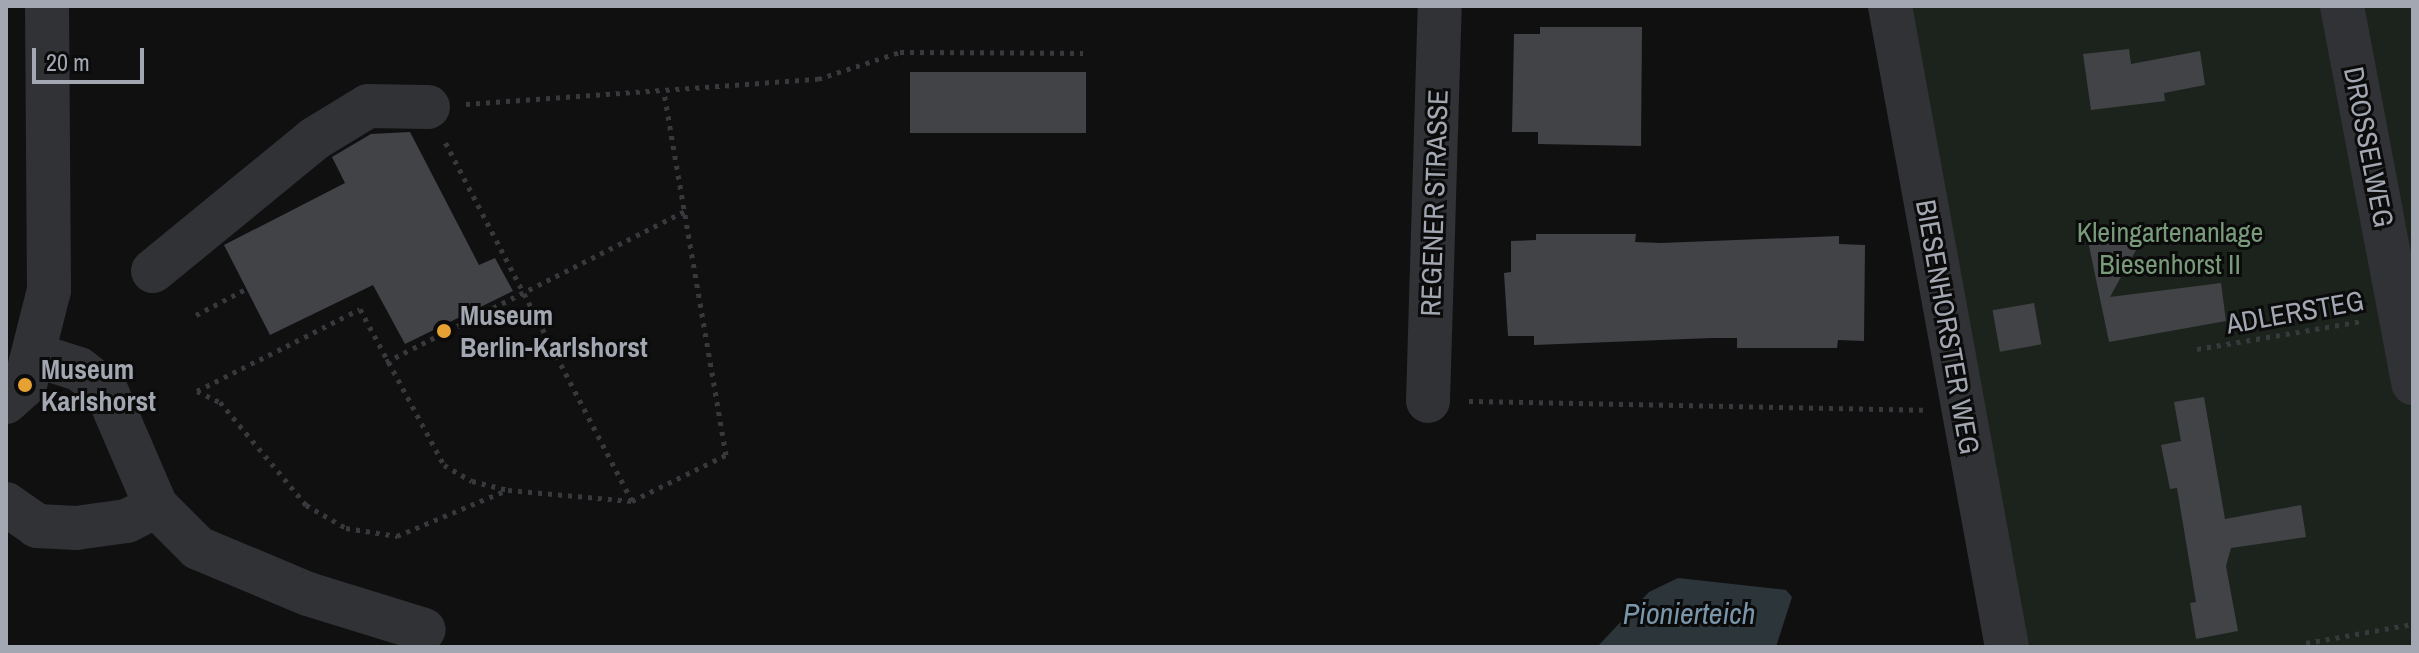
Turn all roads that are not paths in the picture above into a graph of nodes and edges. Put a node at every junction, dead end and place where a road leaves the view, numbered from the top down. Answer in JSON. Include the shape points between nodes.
{"nodes":[{"id":1,"x":47,"y":6,"type":"edge"},
{"id":2,"x":1440,"y":6,"type":"edge"},
{"id":3,"x":1890,"y":6,"type":"edge"},
{"id":4,"x":2342,"y":6,"type":"edge"},
{"id":5,"x":428,"y":107,"type":"road end"},
{"id":6,"x":2396,"y":199,"type":"edge"},
{"id":7,"x":153,"y":271,"type":"dead end"},
{"id":8,"x":35,"y":355,"type":"junction"},
{"id":9,"x":2413,"y":383,"type":"edge"},
{"id":10,"x":1428,"y":401,"type":"road end"},
{"id":11,"x":6,"y":402,"type":"edge"},
{"id":12,"x":6,"y":504,"type":"edge"},
{"id":13,"x":156,"y":506,"type":"junction"},
{"id":14,"x":424,"y":630,"type":"dead end"},
{"id":15,"x":2007,"y":647,"type":"edge"}],
"edges":[{"from":1,"to":8,"type":"street","via":[[49,290]]},
{"from":2,"to":10,"type":"street","name":"REGENER STRASSE"},
{"from":3,"to":15,"type":"street","name":"BIESENHORSTER WEG"},
{"from":4,"to":6,"type":"street","name":"DROSSELWEG"},
{"from":5,"to":7,"type":"street","via":[[368,106],[314,139]]},
{"from":6,"to":9,"type":"street","name":"DROSSELWEG","via":[[2400,314]]},
{"from":8,"to":11,"type":"street","via":[[25,385]]},
{"from":8,"to":13,"type":"street","via":[[79,369],[106,390]]},
{"from":12,"to":13,"type":"street","via":[[37,526],[76,528],[127,521]]},
{"from":13,"to":14,"type":"street","via":[[198,548],[308,594]]}]}
